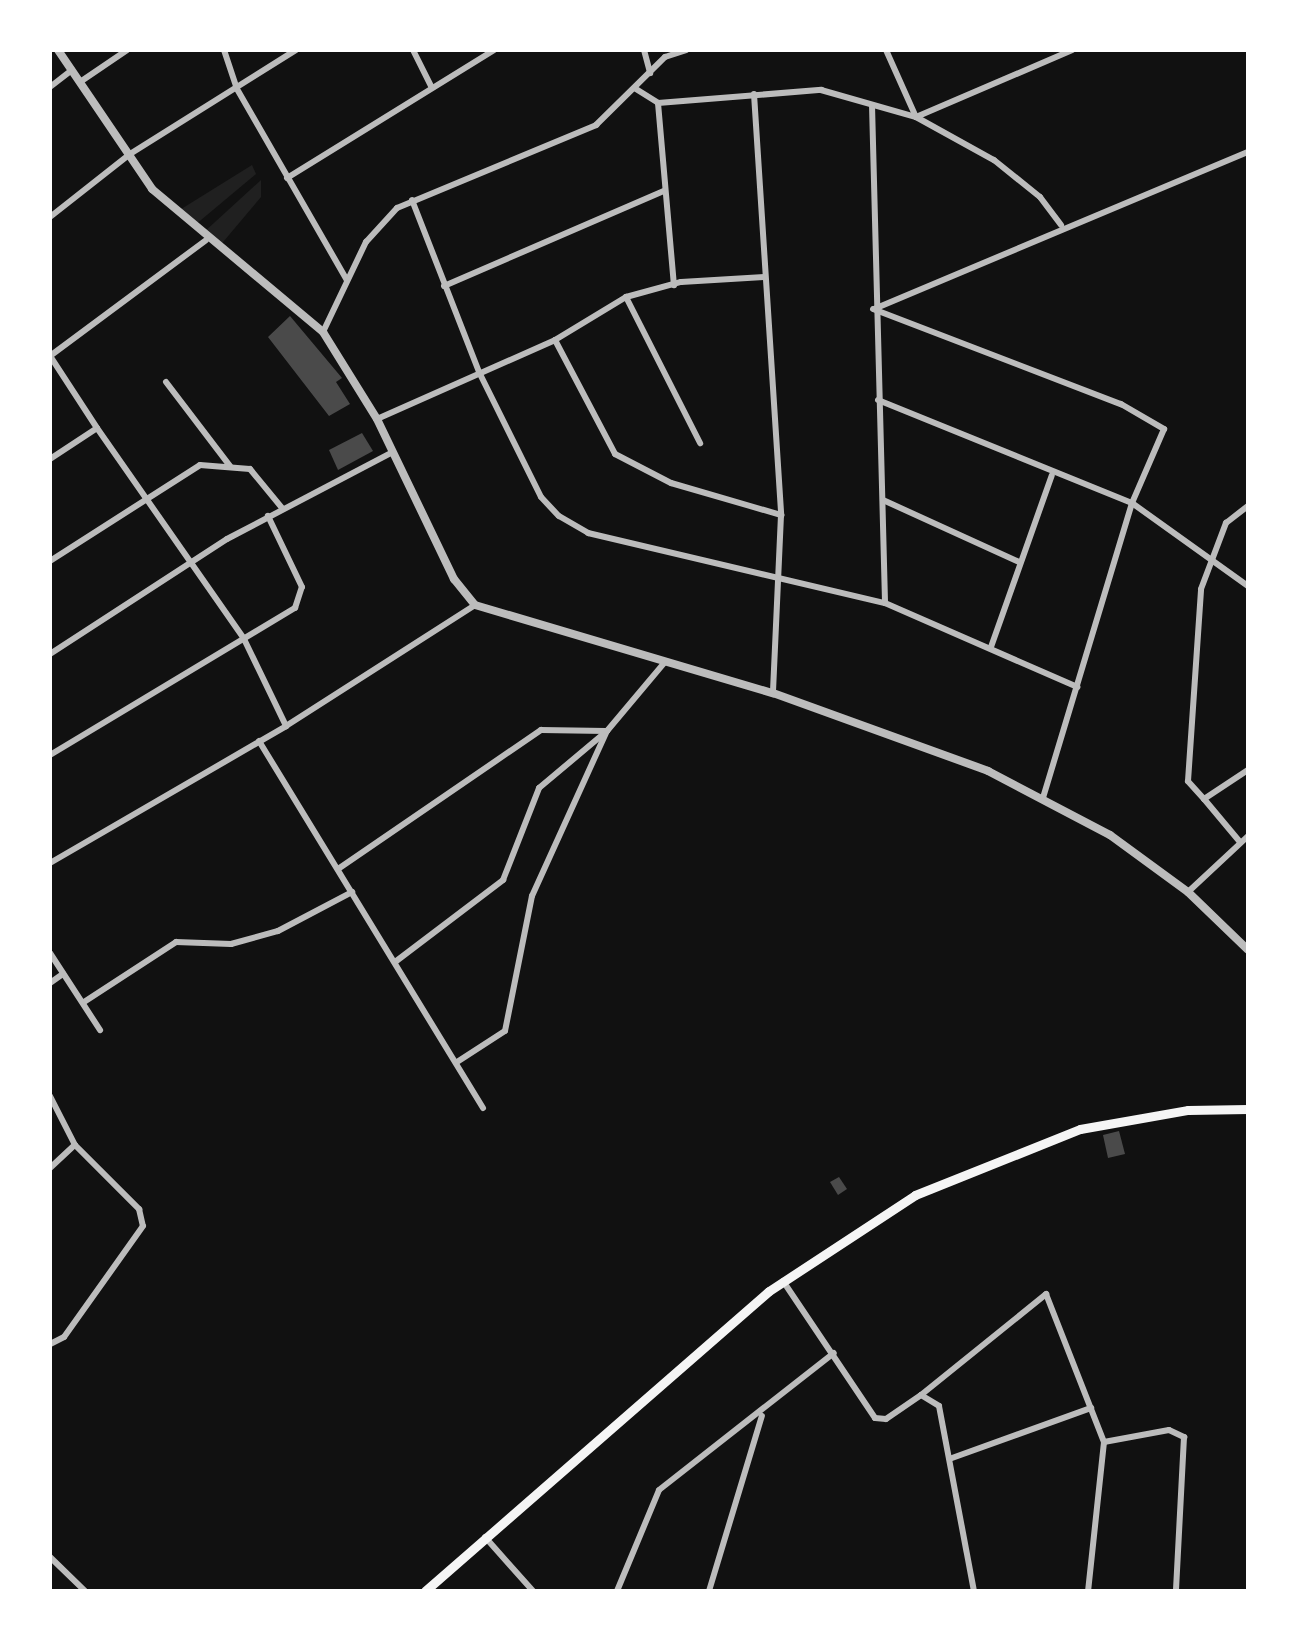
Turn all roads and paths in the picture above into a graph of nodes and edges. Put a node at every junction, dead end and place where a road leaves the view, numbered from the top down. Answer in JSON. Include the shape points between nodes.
{"nodes":[{"id":1,"x":58,"y":50,"type":"edge"},
{"id":2,"x":127,"y":50,"type":"edge"},
{"id":3,"x":224,"y":50,"type":"edge"},
{"id":4,"x":296,"y":50,"type":"edge"},
{"id":5,"x":412,"y":50,"type":"edge"},
{"id":6,"x":494,"y":50,"type":"edge"},
{"id":7,"x":644,"y":50,"type":"edge"},
{"id":8,"x":686,"y":50,"type":"edge"},
{"id":9,"x":886,"y":50,"type":"edge"},
{"id":10,"x":1072,"y":50,"type":"edge"},
{"id":11,"x":72,"y":70,"type":"junction"},
{"id":12,"x":650,"y":74,"type":"junction"},
{"id":13,"x":80,"y":82,"type":"junction"},
{"id":14,"x":50,"y":87,"type":"edge"},
{"id":15,"x":432,"y":88,"type":"junction"},
{"id":16,"x":237,"y":89,"type":"junction"},
{"id":17,"x":636,"y":90,"type":"junction"},
{"id":18,"x":754,"y":94,"type":"junction"},
{"id":19,"x":658,"y":103,"type":"junction"},
{"id":20,"x":872,"y":105,"type":"junction"},
{"id":21,"x":916,"y":117,"type":"junction"},
{"id":22,"x":1248,"y":152,"type":"edge"},
{"id":23,"x":130,"y":154,"type":"junction"},
{"id":24,"x":287,"y":178,"type":"junction"},
{"id":25,"x":664,"y":191,"type":"junction"},
{"id":26,"x":412,"y":200,"type":"junction"},
{"id":27,"x":50,"y":217,"type":"edge"},
{"id":28,"x":1060,"y":225,"type":"junction"},
{"id":29,"x":206,"y":240,"type":"junction"},
{"id":30,"x":765,"y":278,"type":"junction"},
{"id":31,"x":347,"y":280,"type":"junction"},
{"id":32,"x":674,"y":284,"type":"junction"},
{"id":33,"x":444,"y":286,"type":"junction"},
{"id":34,"x":626,"y":297,"type":"junction"},
{"id":35,"x":873,"y":309,"type":"junction"},
{"id":36,"x":323,"y":332,"type":"junction"},
{"id":37,"x":554,"y":340,"type":"junction"},
{"id":38,"x":50,"y":356,"type":"edge"},
{"id":39,"x":480,"y":374,"type":"junction"},
{"id":40,"x":166,"y":382,"type":"dead end"},
{"id":41,"x":878,"y":400,"type":"junction"},
{"id":42,"x":377,"y":419,"type":"junction"},
{"id":43,"x":97,"y":428,"type":"junction"},
{"id":44,"x":700,"y":442,"type":"dead end"},
{"id":45,"x":392,"y":452,"type":"junction"},
{"id":46,"x":50,"y":459,"type":"edge"},
{"id":47,"x":231,"y":467,"type":"junction"},
{"id":48,"x":1052,"y":475,"type":"junction"},
{"id":49,"x":147,"y":497,"type":"junction"},
{"id":50,"x":883,"y":500,"type":"junction"},
{"id":51,"x":1132,"y":503,"type":"junction"},
{"id":52,"x":1248,"y":506,"type":"edge"},
{"id":53,"x":282,"y":508,"type":"junction"},
{"id":54,"x":781,"y":515,"type":"junction"},
{"id":55,"x":268,"y":516,"type":"junction"},
{"id":56,"x":1208,"y":557,"type":"junction"},
{"id":57,"x":50,"y":561,"type":"edge"},
{"id":58,"x":190,"y":562,"type":"junction"},
{"id":59,"x":1019,"y":562,"type":"junction"},
{"id":60,"x":781,"y":580,"type":"junction"},
{"id":61,"x":1248,"y":586,"type":"edge"},
{"id":62,"x":885,"y":603,"type":"junction"},
{"id":63,"x":476,"y":605,"type":"junction"},
{"id":64,"x":244,"y":639,"type":"junction"},
{"id":65,"x":992,"y":647,"type":"junction"},
{"id":66,"x":50,"y":654,"type":"edge"},
{"id":67,"x":665,"y":662,"type":"junction"},
{"id":68,"x":1077,"y":686,"type":"junction"},
{"id":69,"x":773,"y":693,"type":"junction"},
{"id":70,"x":286,"y":726,"type":"junction"},
{"id":71,"x":607,"y":731,"type":"junction"},
{"id":72,"x":259,"y":741,"type":"junction"},
{"id":73,"x":50,"y":755,"type":"edge"},
{"id":74,"x":1248,"y":770,"type":"edge"},
{"id":75,"x":1044,"y":797,"type":"junction"},
{"id":76,"x":1204,"y":799,"type":"junction"},
{"id":77,"x":1248,"y":836,"type":"edge"},
{"id":78,"x":1240,"y":842,"type":"junction"},
{"id":79,"x":50,"y":863,"type":"edge"},
{"id":80,"x":338,"y":869,"type":"junction"},
{"id":81,"x":352,"y":892,"type":"junction"},
{"id":82,"x":1188,"y":892,"type":"junction"},
{"id":83,"x":1248,"y":950,"type":"edge"},
{"id":84,"x":50,"y":953,"type":"edge"},
{"id":85,"x":396,"y":962,"type":"junction"},
{"id":86,"x":63,"y":974,"type":"junction"},
{"id":87,"x":50,"y":983,"type":"edge"},
{"id":88,"x":84,"y":1002,"type":"junction"},
{"id":89,"x":100,"y":1030,"type":"dead end"},
{"id":90,"x":457,"y":1062,"type":"junction"},
{"id":91,"x":50,"y":1096,"type":"edge"},
{"id":92,"x":483,"y":1108,"type":"dead end"},
{"id":93,"x":1248,"y":1108,"type":"edge"},
{"id":94,"x":75,"y":1145,"type":"junction"},
{"id":95,"x":50,"y":1168,"type":"edge"},
{"id":96,"x":783,"y":1281,"type":"junction"},
{"id":97,"x":50,"y":1344,"type":"edge"},
{"id":98,"x":834,"y":1353,"type":"junction"},
{"id":99,"x":921,"y":1395,"type":"junction"},
{"id":100,"x":1091,"y":1408,"type":"junction"},
{"id":101,"x":762,"y":1415,"type":"junction"},
{"id":102,"x":1104,"y":1442,"type":"junction"},
{"id":103,"x":952,"y":1458,"type":"junction"},
{"id":104,"x":484,"y":1536,"type":"junction"},
{"id":105,"x":50,"y":1557,"type":"edge"},
{"id":106,"x":85,"y":1591,"type":"edge"},
{"id":107,"x":425,"y":1591,"type":"edge"},
{"id":108,"x":532,"y":1591,"type":"edge"},
{"id":109,"x":617,"y":1591,"type":"edge"},
{"id":110,"x":709,"y":1591,"type":"edge"},
{"id":111,"x":974,"y":1591,"type":"edge"},
{"id":112,"x":1088,"y":1591,"type":"edge"},
{"id":113,"x":1176,"y":1591,"type":"edge"}],
"edges":[{"from":1,"to":11,"type":"street"},
{"from":2,"to":13,"type":"street"},
{"from":3,"to":16,"type":"street"},
{"from":4,"to":16,"type":"street"},
{"from":5,"to":15,"type":"street"},
{"from":6,"to":15,"type":"street"},
{"from":7,"to":12,"type":"street"},
{"from":8,"to":12,"type":"street","via":[[665,57]]},
{"from":9,"to":21,"type":"street"},
{"from":10,"to":21,"type":"street"},
{"from":11,"to":13,"type":"street"},
{"from":11,"to":14,"type":"street"},
{"from":12,"to":17,"type":"street"},
{"from":13,"to":23,"type":"street"},
{"from":15,"to":24,"type":"street"},
{"from":16,"to":23,"type":"street"},
{"from":16,"to":24,"type":"street"},
{"from":17,"to":19,"type":"street"},
{"from":17,"to":26,"type":"street","via":[[596,125]]},
{"from":18,"to":19,"type":"street"},
{"from":18,"to":20,"type":"street","via":[[821,90]]},
{"from":18,"to":30,"type":"street"},
{"from":19,"to":25,"type":"street"},
{"from":20,"to":21,"type":"street"},
{"from":20,"to":35,"type":"street"},
{"from":21,"to":28,"type":"street","via":[[994,160],[1040,197]]},
{"from":22,"to":28,"type":"street"},
{"from":23,"to":27,"type":"street"},
{"from":23,"to":29,"type":"street","via":[[152,189]]},
{"from":24,"to":31,"type":"street"},
{"from":25,"to":32,"type":"street"},
{"from":25,"to":33,"type":"street"},
{"from":26,"to":31,"type":"street","via":[[374,229]]},
{"from":26,"to":33,"type":"street"},
{"from":28,"to":35,"type":"street"},
{"from":29,"to":36,"type":"street","via":[[268,279]]},
{"from":29,"to":38,"type":"street"},
{"from":30,"to":32,"type":"street"},
{"from":30,"to":54,"type":"street"},
{"from":31,"to":36,"type":"street"},
{"from":32,"to":34,"type":"street"},
{"from":33,"to":39,"type":"street"},
{"from":34,"to":37,"type":"street"},
{"from":34,"to":44,"type":"street"},
{"from":35,"to":41,"type":"street"},
{"from":35,"to":51,"type":"street","via":[[1160,424],[1161,442]]},
{"from":36,"to":42,"type":"street"},
{"from":37,"to":39,"type":"street"},
{"from":37,"to":54,"type":"street","via":[[615,454],[670,483]]},
{"from":38,"to":43,"type":"street"},
{"from":39,"to":42,"type":"street"},
{"from":39,"to":60,"type":"street","via":[[541,497],[572,525]]},
{"from":40,"to":47,"type":"street"},
{"from":41,"to":48,"type":"street"},
{"from":41,"to":50,"type":"street"},
{"from":42,"to":45,"type":"street"},
{"from":43,"to":46,"type":"street"},
{"from":43,"to":49,"type":"street"},
{"from":45,"to":53,"type":"street"},
{"from":45,"to":63,"type":"street","via":[[454,579]]},
{"from":47,"to":49,"type":"street","via":[[200,465]]},
{"from":47,"to":53,"type":"street","via":[[260,476]]},
{"from":48,"to":51,"type":"street"},
{"from":48,"to":59,"type":"street"},
{"from":49,"to":57,"type":"street"},
{"from":49,"to":58,"type":"street"},
{"from":50,"to":59,"type":"street"},
{"from":50,"to":62,"type":"street"},
{"from":51,"to":56,"type":"street"},
{"from":51,"to":68,"type":"street"},
{"from":52,"to":56,"type":"street","via":[[1231,515]]},
{"from":53,"to":55,"type":"street"},
{"from":54,"to":60,"type":"street"},
{"from":55,"to":58,"type":"street"},
{"from":55,"to":64,"type":"street","via":[[302,587],[295,608]]},
{"from":56,"to":61,"type":"street"},
{"from":56,"to":76,"type":"street","via":[[1188,781]]},
{"from":58,"to":64,"type":"street"},
{"from":58,"to":66,"type":"street"},
{"from":59,"to":65,"type":"street"},
{"from":60,"to":62,"type":"street"},
{"from":60,"to":69,"type":"street"},
{"from":62,"to":65,"type":"street"},
{"from":63,"to":67,"type":"street"},
{"from":63,"to":70,"type":"street"},
{"from":64,"to":70,"type":"street"},
{"from":64,"to":73,"type":"street"},
{"from":65,"to":68,"type":"street"},
{"from":67,"to":69,"type":"street"},
{"from":67,"to":71,"type":"street"},
{"from":68,"to":75,"type":"street"},
{"from":69,"to":75,"type":"street","via":[[898,735]]},
{"from":70,"to":72,"type":"street"},
{"from":71,"to":80,"type":"street","via":[[541,730]]},
{"from":71,"to":85,"type":"street","via":[[539,788],[503,880]]},
{"from":71,"to":90,"type":"street","via":[[532,896],[505,1031]]},
{"from":72,"to":79,"type":"street"},
{"from":72,"to":80,"type":"street"},
{"from":74,"to":76,"type":"street"},
{"from":75,"to":82,"type":"street"},
{"from":76,"to":78,"type":"street"},
{"from":77,"to":78,"type":"street"},
{"from":78,"to":82,"type":"street"},
{"from":80,"to":81,"type":"street"},
{"from":81,"to":85,"type":"street"},
{"from":81,"to":88,"type":"street","via":[[278,930],[231,944],[176,942]]},
{"from":82,"to":83,"type":"street"},
{"from":84,"to":86,"type":"street"},
{"from":85,"to":90,"type":"street"},
{"from":86,"to":87,"type":"street"},
{"from":86,"to":88,"type":"street"},
{"from":88,"to":89,"type":"street"},
{"from":90,"to":92,"type":"street"},
{"from":91,"to":94,"type":"street"},
{"from":93,"to":96,"type":"main road","via":[[1172,1112],[1034,1142],[914,1196]]},
{"from":94,"to":95,"type":"street"},
{"from":94,"to":97,"type":"street","via":[[139,1209],[143,1226],[64,1337]]},
{"from":96,"to":98,"type":"street"},
{"from":96,"to":104,"type":"main road"},
{"from":98,"to":99,"type":"street","via":[[880,1421]]},
{"from":98,"to":101,"type":"street"},
{"from":99,"to":100,"type":"street","via":[[1046,1294]]},
{"from":99,"to":103,"type":"street","via":[[939,1406]]},
{"from":100,"to":102,"type":"street"},
{"from":100,"to":103,"type":"street"},
{"from":101,"to":109,"type":"street","via":[[651,1500]]},
{"from":101,"to":110,"type":"street"},
{"from":102,"to":112,"type":"street"},
{"from":102,"to":113,"type":"street","via":[[1169,1430],[1184,1436]]},
{"from":103,"to":111,"type":"street"},
{"from":104,"to":107,"type":"main road"},
{"from":104,"to":108,"type":"street"},
{"from":105,"to":106,"type":"street"}]}
